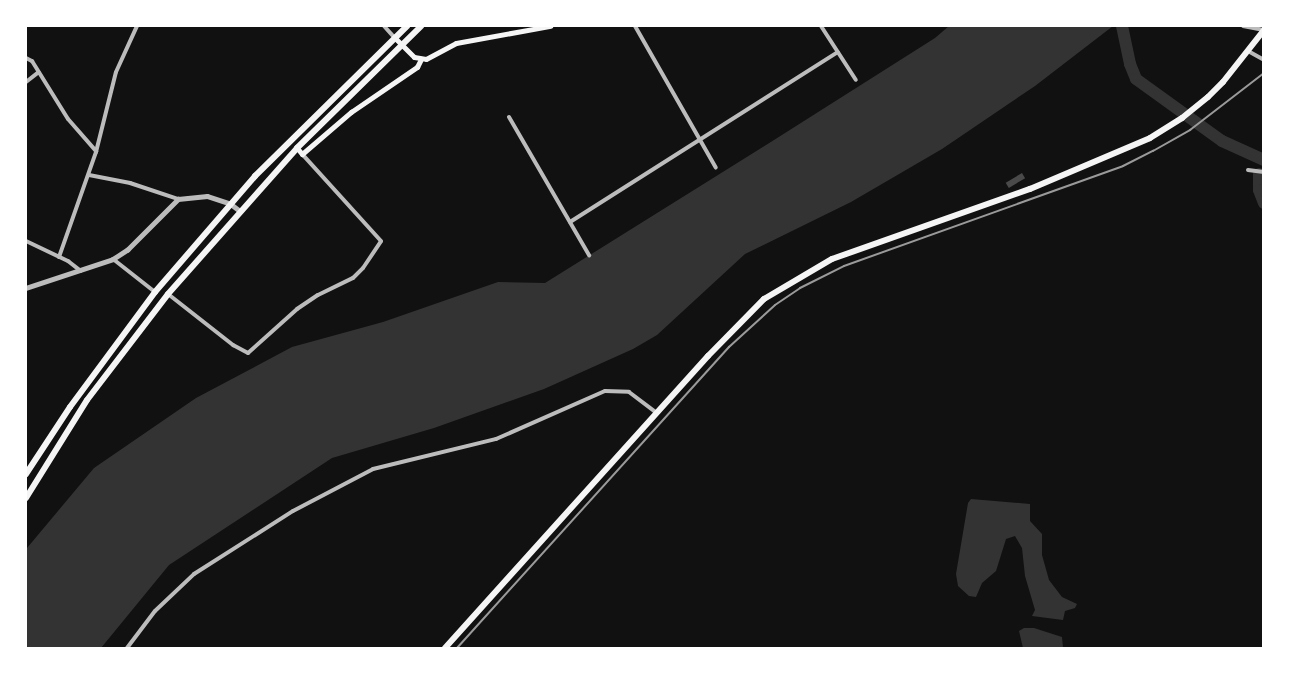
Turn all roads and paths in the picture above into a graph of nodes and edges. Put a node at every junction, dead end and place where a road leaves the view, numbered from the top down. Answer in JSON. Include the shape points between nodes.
{"nodes":[{"id":1,"x":137,"y":26,"type":"edge"},
{"id":2,"x":384,"y":26,"type":"edge"},
{"id":3,"x":407,"y":26,"type":"edge"},
{"id":4,"x":421,"y":26,"type":"edge"},
{"id":5,"x":550,"y":26,"type":"edge"},
{"id":6,"x":635,"y":26,"type":"edge"},
{"id":7,"x":821,"y":26,"type":"edge"},
{"id":8,"x":1243,"y":26,"type":"edge"},
{"id":9,"x":1263,"y":30,"type":"edge"},
{"id":10,"x":394,"y":37,"type":"junction"},
{"id":11,"x":401,"y":45,"type":"junction"},
{"id":12,"x":1248,"y":51,"type":"junction"},
{"id":13,"x":838,"y":52,"type":"junction"},
{"id":14,"x":26,"y":58,"type":"edge"},
{"id":15,"x":421,"y":59,"type":"junction"},
{"id":16,"x":1263,"y":60,"type":"edge"},
{"id":17,"x":39,"y":72,"type":"junction"},
{"id":18,"x":856,"y":80,"type":"dead end"},
{"id":19,"x":26,"y":82,"type":"edge"},
{"id":20,"x":509,"y":117,"type":"dead end"},
{"id":21,"x":700,"y":140,"type":"junction"},
{"id":22,"x":297,"y":148,"type":"junction"},
{"id":23,"x":96,"y":152,"type":"junction"},
{"id":24,"x":302,"y":154,"type":"junction"},
{"id":25,"x":716,"y":168,"type":"dead end"},
{"id":26,"x":1248,"y":170,"type":"dead end"},
{"id":27,"x":1263,"y":172,"type":"edge"},
{"id":28,"x":89,"y":175,"type":"junction"},
{"id":29,"x":178,"y":199,"type":"junction"},
{"id":30,"x":231,"y":204,"type":"junction"},
{"id":31,"x":240,"y":211,"type":"junction"},
{"id":32,"x":570,"y":222,"type":"junction"},
{"id":33,"x":26,"y":241,"type":"edge"},
{"id":34,"x":589,"y":255,"type":"dead end"},
{"id":35,"x":59,"y":257,"type":"junction"},
{"id":36,"x":113,"y":259,"type":"junction"},
{"id":37,"x":81,"y":271,"type":"junction"},
{"id":38,"x":26,"y":288,"type":"edge"},
{"id":39,"x":155,"y":292,"type":"junction"},
{"id":40,"x":168,"y":294,"type":"junction"},
{"id":41,"x":657,"y":413,"type":"junction"},
{"id":42,"x":26,"y":474,"type":"edge"},
{"id":43,"x":26,"y":498,"type":"edge"},
{"id":44,"x":127,"y":648,"type":"edge"},
{"id":45,"x":445,"y":648,"type":"edge"}],
"edges":[{"from":1,"to":23,"type":"street","via":[[116,72]]},
{"from":2,"to":10,"type":"street"},
{"from":3,"to":10,"type":"main road"},
{"from":4,"to":11,"type":"main road"},
{"from":5,"to":15,"type":"main road","via":[[456,43],[431,58]]},
{"from":6,"to":21,"type":"street"},
{"from":7,"to":13,"type":"street"},
{"from":8,"to":9,"type":"street"},
{"from":9,"to":12,"type":"main road"},
{"from":10,"to":11,"type":"main road"},
{"from":10,"to":30,"type":"main road"},
{"from":11,"to":15,"type":"main road"},
{"from":11,"to":22,"type":"main road"},
{"from":12,"to":16,"type":"street"},
{"from":12,"to":41,"type":"main road","via":[[1223,82],[1182,118],[1128,148],[1055,179],[832,259],[796,278],[742,319]]},
{"from":13,"to":18,"type":"street"},
{"from":13,"to":21,"type":"street"},
{"from":14,"to":17,"type":"street"},
{"from":15,"to":24,"type":"main road","via":[[417,67],[351,112]]},
{"from":17,"to":19,"type":"street"},
{"from":17,"to":23,"type":"street","via":[[68,119]]},
{"from":20,"to":32,"type":"street"},
{"from":21,"to":25,"type":"street"},
{"from":21,"to":32,"type":"street"},
{"from":22,"to":24,"type":"main road"},
{"from":22,"to":31,"type":"main road"},
{"from":23,"to":28,"type":"street"},
{"from":24,"to":40,"type":"street","via":[[381,241],[363,268],[353,278],[297,309],[248,353]]},
{"from":26,"to":27,"type":"street"},
{"from":28,"to":29,"type":"street"},
{"from":28,"to":35,"type":"street"},
{"from":29,"to":30,"type":"street","via":[[207,196]]},
{"from":29,"to":36,"type":"street"},
{"from":30,"to":31,"type":"street"},
{"from":30,"to":39,"type":"main road"},
{"from":31,"to":40,"type":"main road"},
{"from":32,"to":34,"type":"street"},
{"from":33,"to":35,"type":"street"},
{"from":35,"to":37,"type":"street"},
{"from":36,"to":37,"type":"street"},
{"from":36,"to":39,"type":"street"},
{"from":37,"to":38,"type":"street"},
{"from":39,"to":42,"type":"main road"},
{"from":40,"to":43,"type":"main road","via":[[92,392]]},
{"from":41,"to":44,"type":"street","via":[[629,392],[605,391],[496,439],[373,469],[293,511],[194,574],[155,611]]},
{"from":41,"to":45,"type":"main road"}]}
